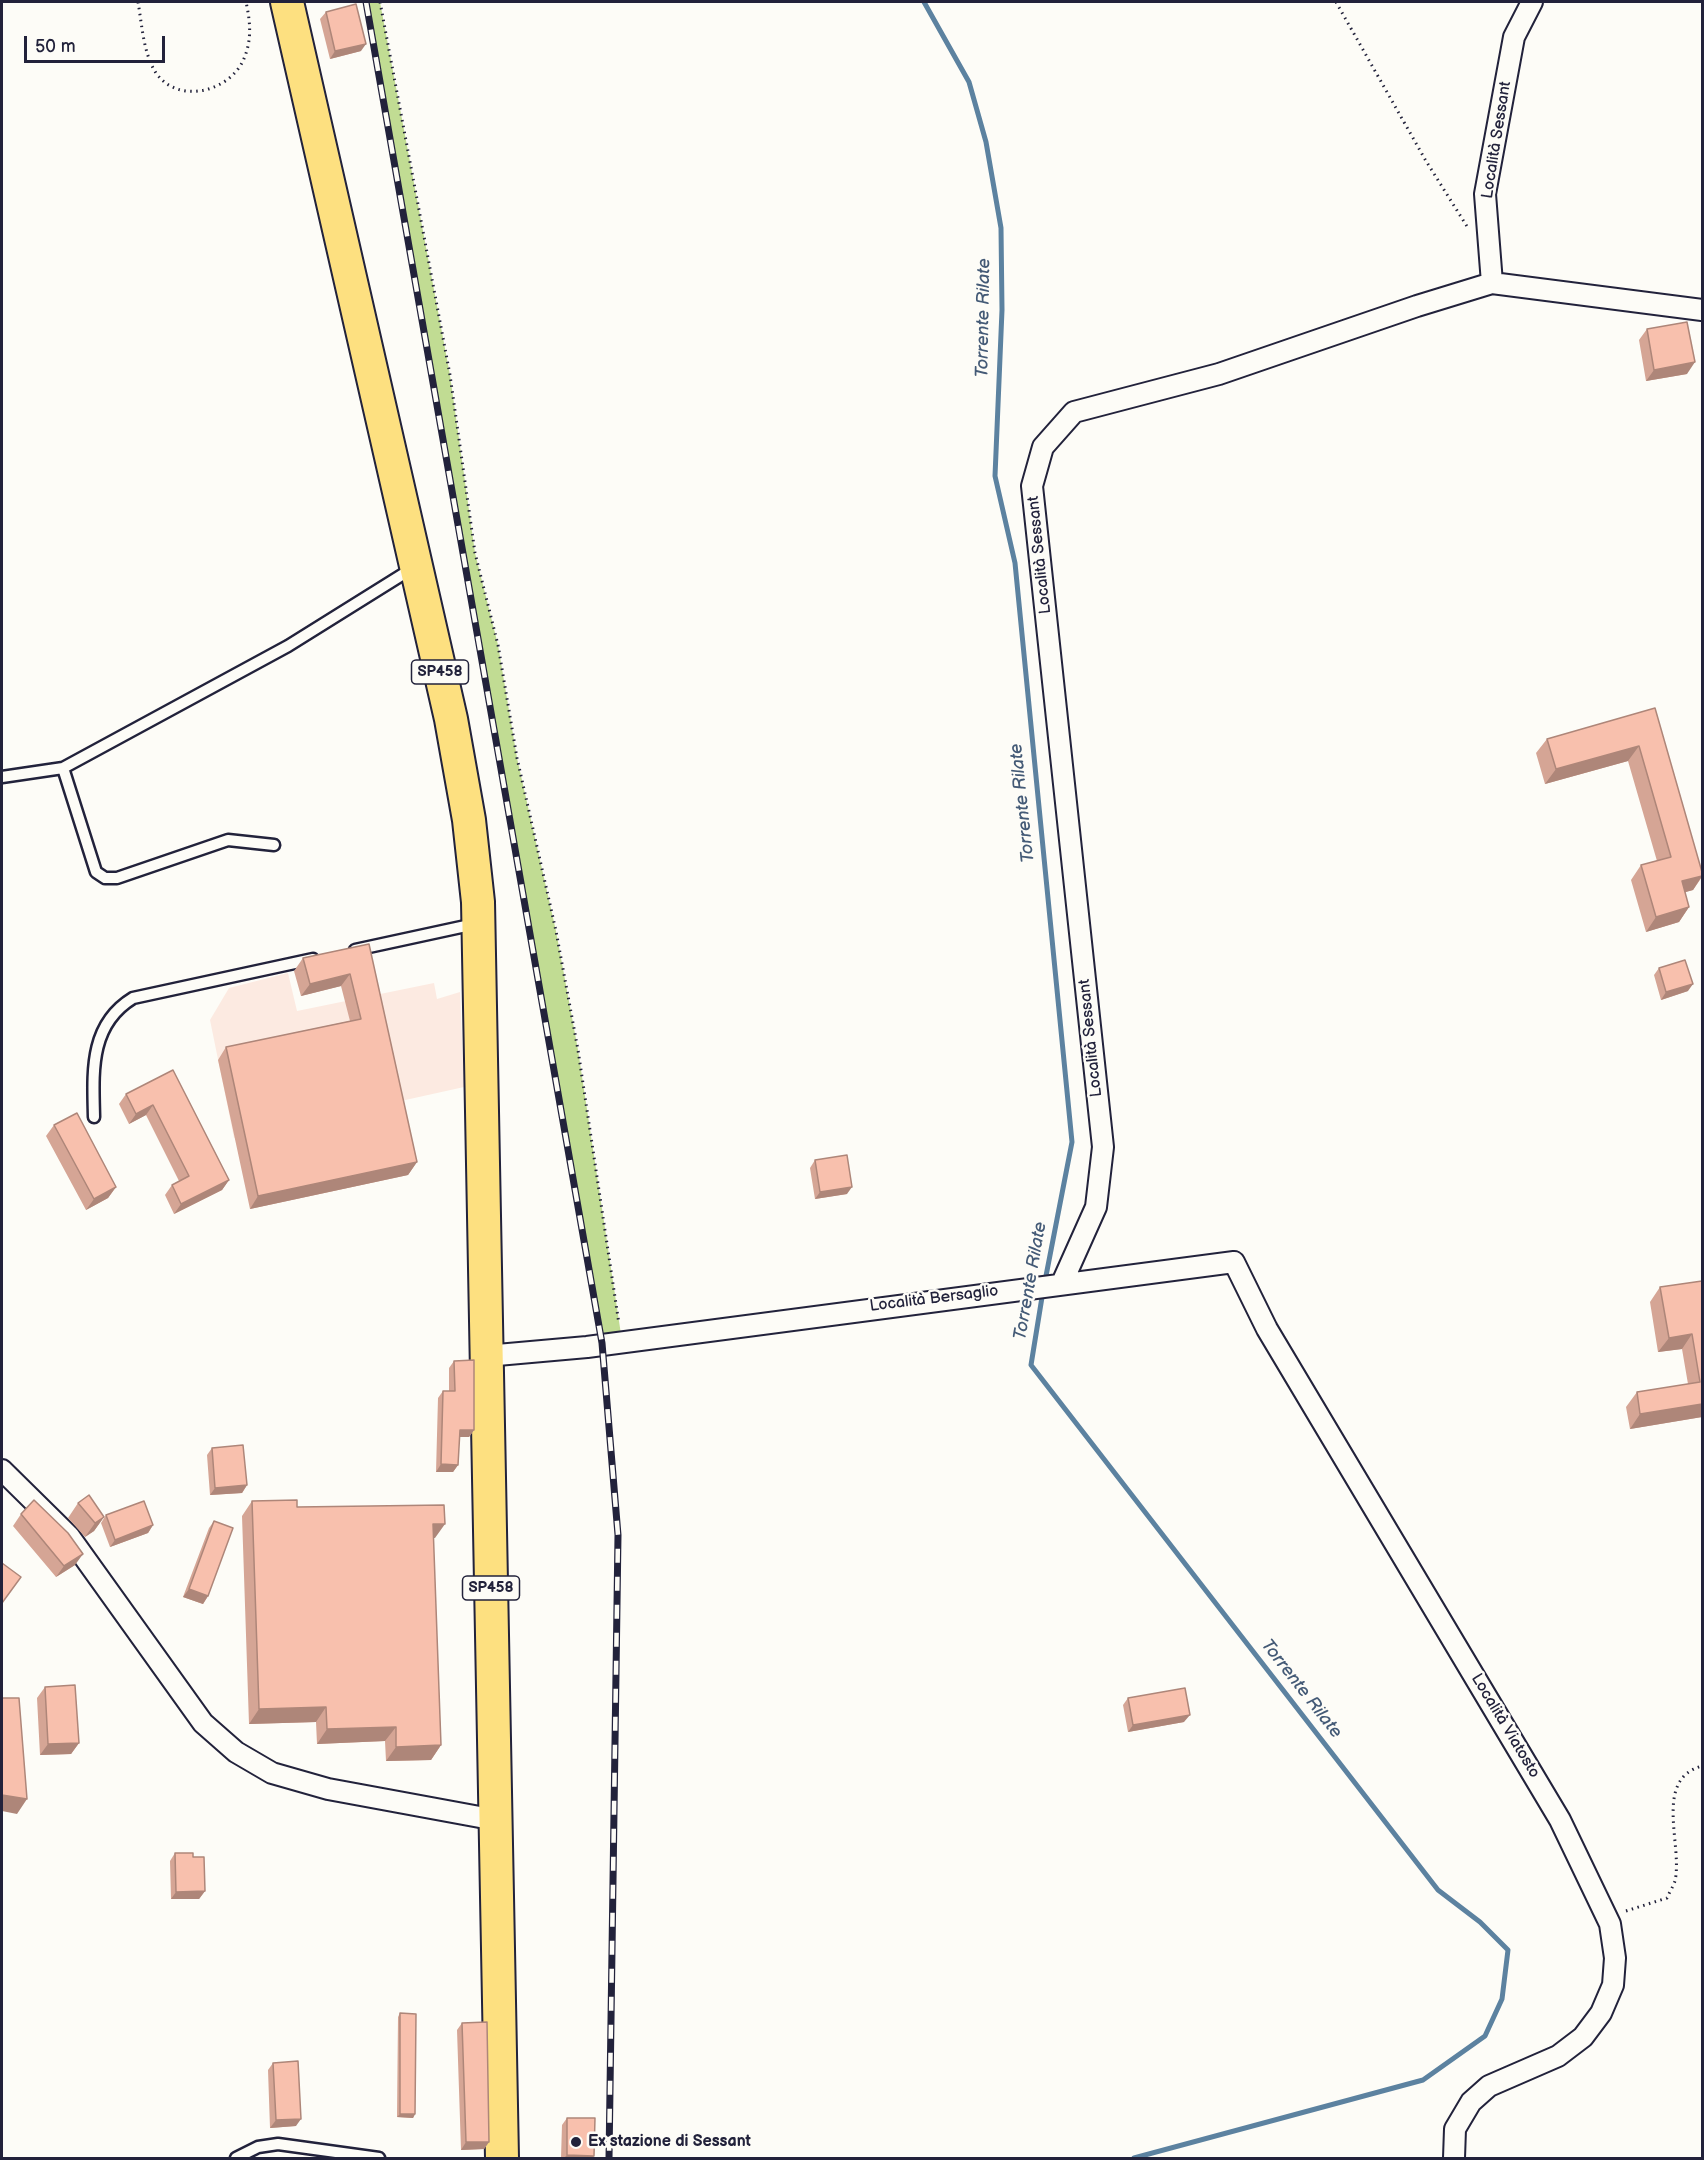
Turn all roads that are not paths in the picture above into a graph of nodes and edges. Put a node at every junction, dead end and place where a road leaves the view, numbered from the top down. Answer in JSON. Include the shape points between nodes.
{"nodes":[{"id":1,"x":287,"y":2,"type":"edge"},
{"id":2,"x":1532,"y":2,"type":"edge"},
{"id":3,"x":1492,"y":274,"type":"junction"},
{"id":4,"x":1702,"y":310,"type":"edge"},
{"id":5,"x":416,"y":567,"type":"junction"},
{"id":6,"x":63,"y":768,"type":"junction"},
{"id":7,"x":2,"y":777,"type":"edge"},
{"id":8,"x":274,"y":845,"type":"dead end"},
{"id":9,"x":478,"y":923,"type":"junction"},
{"id":10,"x":343,"y":952,"type":"edge"},
{"id":11,"x":320,"y":957,"type":"edge"},
{"id":12,"x":94,"y":1118,"type":"dead end"},
{"id":13,"x":1234,"y":1262,"type":"joint"},
{"id":14,"x":1058,"y":1283,"type":"junction"},
{"id":15,"x":486,"y":1356,"type":"junction"},
{"id":16,"x":2,"y":1470,"type":"edge"},
{"id":17,"x":496,"y":1820,"type":"junction"},
{"id":18,"x":236,"y":2158,"type":"edge"},
{"id":19,"x":379,"y":2158,"type":"edge"},
{"id":20,"x":502,"y":2158,"type":"edge"},
{"id":21,"x":1454,"y":2158,"type":"edge"}],
"edges":[{"from":1,"to":5,"type":"main road","number":"SP458"},
{"from":2,"to":3,"type":"street","name":"Località Sessant","via":[[1514,37],[1485,194]]},
{"from":3,"to":4,"type":"street"},
{"from":3,"to":14,"type":"street","name":"Località Sessant","via":[[1417,306],[1219,374],[1074,412],[1043,447],[1032,486],[1102,1147],[1096,1207]]},
{"from":5,"to":6,"type":"lane","via":[[288,646]]},
{"from":5,"to":9,"type":"main road","number":"SP458","via":[[452,719],[469,820]]},
{"from":6,"to":7,"type":"lane"},
{"from":6,"to":8,"type":"lane","via":[[96,872],[105,878],[117,878],[228,840]]},
{"from":9,"to":10,"type":"lane"},
{"from":9,"to":15,"type":"main road","number":"SP458"},
{"from":11,"to":12,"type":"lane","via":[[133,998],[116,1009],[102,1031],[93,1070]]},
{"from":13,"to":14,"type":"street","name":"Località Bersaglio"},
{"from":13,"to":21,"type":"street","name":"Località Viatosto","via":[[1267,1329],[1560,1820],[1607,1917],[1615,1958],[1613,1985],[1601,2013],[1583,2037],[1558,2056],[1489,2086],[1471,2102],[1455,2129]]},
{"from":14,"to":15,"type":"street","name":"Località Bersaglio","via":[[587,1347]]},
{"from":15,"to":17,"type":"main road","number":"SP458"},
{"from":16,"to":17,"type":"street","via":[[69,1536],[203,1723],[236,1752],[272,1773],[328,1789]]},
{"from":17,"to":20,"type":"main road","number":"SP458"},
{"from":18,"to":19,"type":"lane","via":[[258,2147],[278,2144]]}]}
